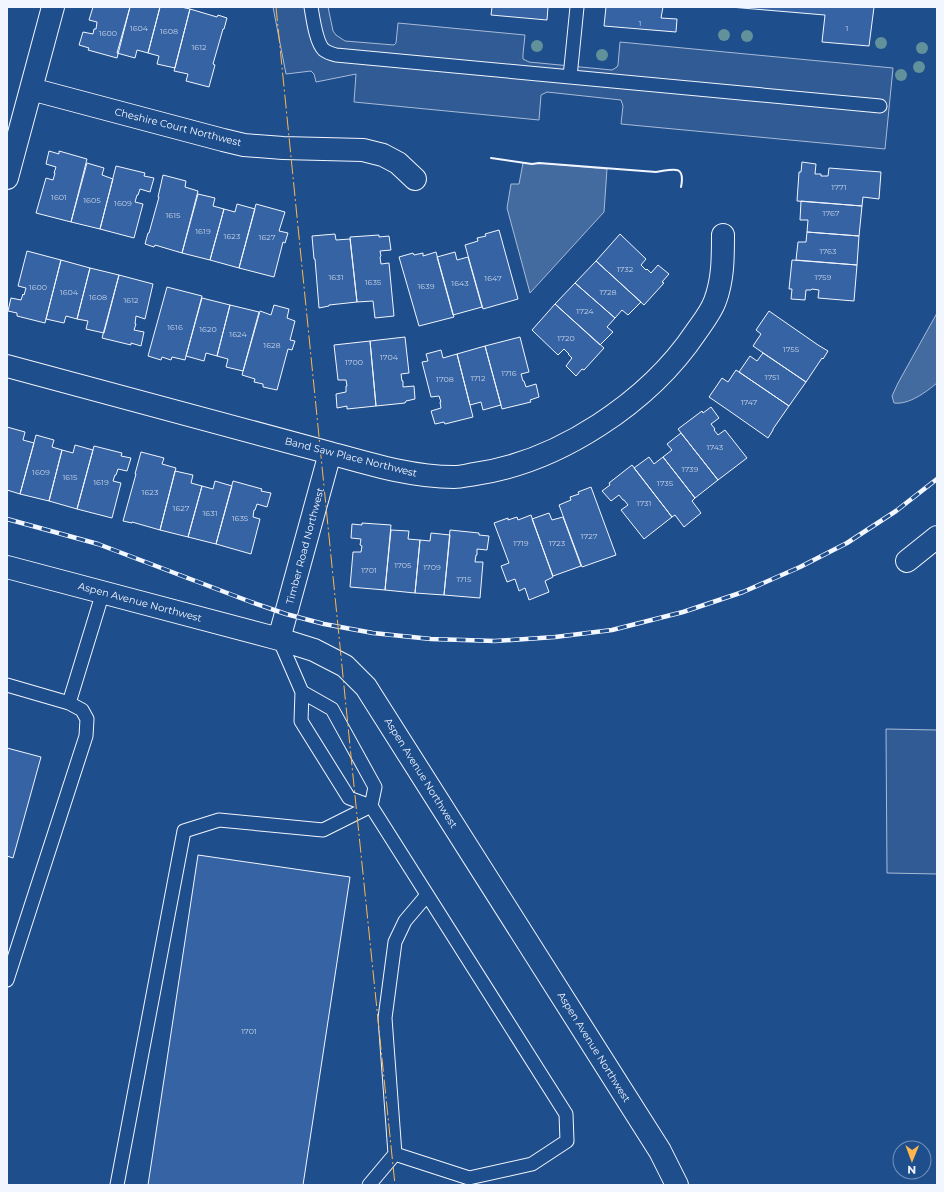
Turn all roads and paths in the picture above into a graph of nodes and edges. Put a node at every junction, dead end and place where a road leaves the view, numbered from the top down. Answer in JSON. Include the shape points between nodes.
{"nodes":[{"id":1,"x":53,"y":7,"type":"edge"},
{"id":2,"x":310,"y":7,"type":"edge"},
{"id":3,"x":577,"y":7,"type":"edge"},
{"id":4,"x":570,"y":76,"type":"junction"},
{"id":5,"x":31,"y":89,"type":"junction"},
{"id":6,"x":880,"y":106,"type":"dead end"},
{"id":7,"x":7,"y":178,"type":"edge"},
{"id":8,"x":415,"y":179,"type":"dead end"},
{"id":9,"x":723,"y":235,"type":"dead end"},
{"id":10,"x":7,"y":366,"type":"edge"},
{"id":11,"x":330,"y":453,"type":"junction"},
{"id":12,"x":937,"y":537,"type":"edge"},
{"id":13,"x":907,"y":561,"type":"dead end"},
{"id":14,"x":7,"y":567,"type":"edge"},
{"id":15,"x":103,"y":592,"type":"junction"},
{"id":16,"x":279,"y":639,"type":"junction"},
{"id":17,"x":7,"y":686,"type":"edge"},
{"id":18,"x":302,"y":692,"type":"junction"},
{"id":19,"x":69,"y":703,"type":"junction"},
{"id":20,"x":372,"y":806,"type":"junction"},
{"id":21,"x":427,"y":894,"type":"junction"},
{"id":22,"x":7,"y":980,"type":"edge"},
{"id":23,"x":395,"y":1154,"type":"junction"},
{"id":24,"x":117,"y":1185,"type":"edge"},
{"id":25,"x":369,"y":1185,"type":"edge"},
{"id":26,"x":677,"y":1185,"type":"edge"}],
"edges":[{"from":1,"to":5,"type":"street"},
{"from":2,"to":4,"type":"lane","via":[[320,44],[324,50],[336,55]]},
{"from":3,"to":4,"type":"lane"},
{"from":4,"to":6,"type":"lane"},
{"from":5,"to":7,"type":"street"},
{"from":5,"to":8,"type":"street","name":"Cheshire Court Northwest","via":[[244,145],[363,150],[383,155]]},
{"from":9,"to":11,"type":"street","name":"Band Saw Place Northwest","via":[[721,282],[715,302],[690,341],[643,392],[588,432],[554,450],[521,463],[491,472],[455,477],[421,475]]},
{"from":10,"to":11,"type":"street","name":"Band Saw Place Northwest"},
{"from":11,"to":16,"type":"street","name":"Timber Road Northwest"},
{"from":12,"to":13,"type":"street"},
{"from":14,"to":15,"type":"street","name":"Aspen Avenue Northwest"},
{"from":15,"to":16,"type":"street","name":"Aspen Avenue Northwest"},
{"from":15,"to":19,"type":"lane"},
{"from":16,"to":18,"type":"lane"},
{"from":16,"to":26,"type":"street","name":"Aspen Avenue Northwest","via":[[314,650],[345,666],[366,687],[660,1151]]},
{"from":17,"to":19,"type":"lane"},
{"from":18,"to":20,"type":"lane","via":[[332,709],[375,787]]},
{"from":18,"to":20,"type":"lane","via":[[301,722],[349,798]]},
{"from":19,"to":22,"type":"lane","via":[[82,710],[88,719],[86,736]]},
{"from":20,"to":21,"type":"lane"},
{"from":20,"to":24,"type":"lane","via":[[323,830],[220,820],[184,831]]},
{"from":21,"to":23,"type":"lane","via":[[405,921],[395,942],[385,1018]]},
{"from":21,"to":23,"type":"lane","via":[[566,1114],[567,1141],[532,1164],[469,1178]]},
{"from":23,"to":25,"type":"lane"}]}
